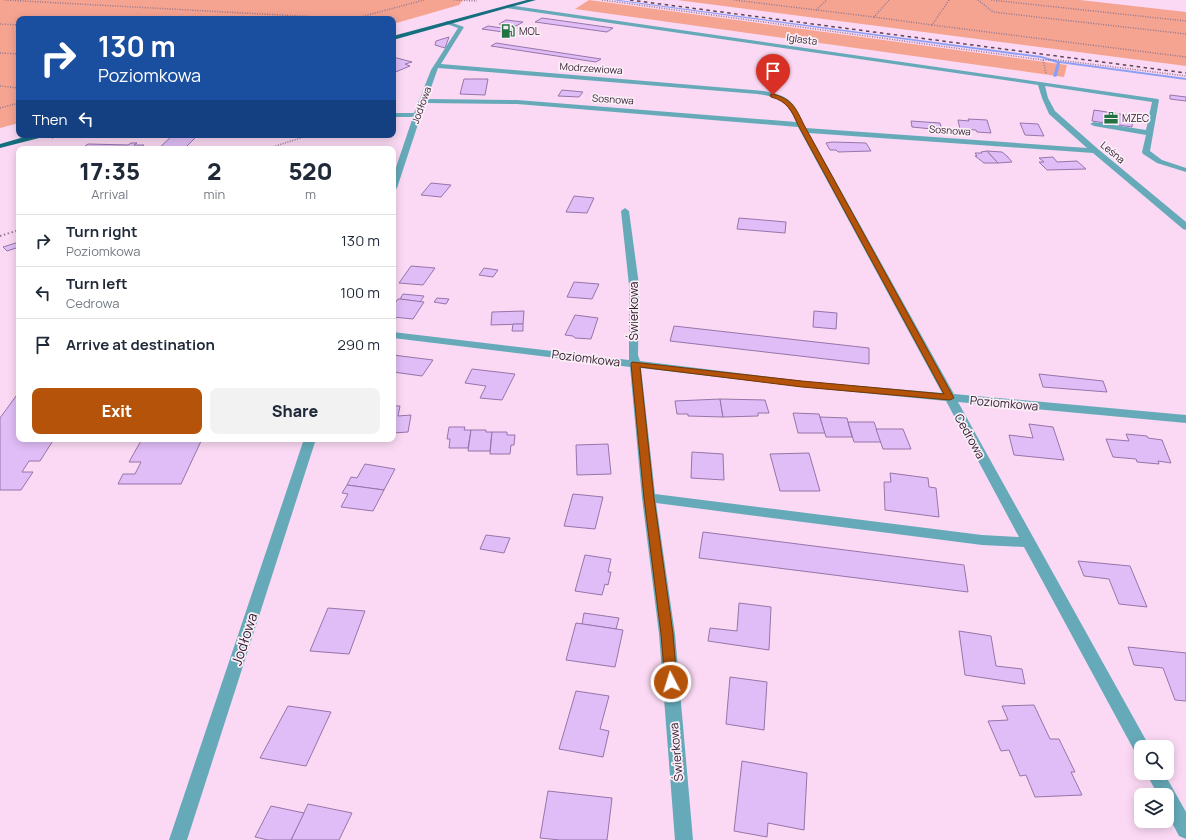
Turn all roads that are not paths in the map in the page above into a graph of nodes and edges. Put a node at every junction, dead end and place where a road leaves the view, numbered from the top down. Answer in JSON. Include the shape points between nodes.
{"nodes":[{"id":1,"x":533,"y":0,"type":"edge"},
{"id":2,"x":508,"y":7,"type":"junction"},
{"id":3,"x":447,"y":23,"type":"junction"},
{"id":4,"x":396,"y":37,"type":"edge"},
{"id":5,"x":437,"y":66,"type":"junction"},
{"id":6,"x":1041,"y":83,"type":"junction"},
{"id":7,"x":744,"y":90,"type":"joint"},
{"id":8,"x":423,"y":101,"type":"junction"},
{"id":9,"x":396,"y":115,"type":"edge"},
{"id":10,"x":417,"y":116,"type":"junction"},
{"id":11,"x":1094,"y":124,"type":"dead end"},
{"id":12,"x":802,"y":127,"type":"junction"},
{"id":13,"x":1149,"y":133,"type":"junction"},
{"id":14,"x":16,"y":138,"type":"edge"},
{"id":15,"x":29,"y":138,"type":"edge"},
{"id":16,"x":0,"y":142,"type":"edge"},
{"id":17,"x":0,"y":146,"type":"edge"},
{"id":18,"x":1095,"y":150,"type":"junction"},
{"id":19,"x":1186,"y":170,"type":"edge"},
{"id":20,"x":396,"y":179,"type":"edge"},
{"id":21,"x":625,"y":211,"type":"dead end"},
{"id":22,"x":1186,"y":227,"type":"edge"},
{"id":23,"x":396,"y":335,"type":"edge"},
{"id":24,"x":635,"y":364,"type":"junction"},
{"id":25,"x":950,"y":398,"type":"junction"},
{"id":26,"x":1186,"y":419,"type":"edge"},
{"id":27,"x":309,"y":442,"type":"edge"},
{"id":28,"x":649,"y":498,"type":"junction"},
{"id":29,"x":1028,"y":542,"type":"junction"},
{"id":30,"x":1137,"y":740,"type":"edge"},
{"id":31,"x":1159,"y":780,"type":"edge"},
{"id":32,"x":1186,"y":830,"type":"edge"},
{"id":33,"x":178,"y":840,"type":"edge"},
{"id":34,"x":684,"y":840,"type":"edge"}],
"edges":[{"from":1,"to":2,"type":"main road"},
{"from":2,"to":3,"type":"main road"},
{"from":2,"to":6,"type":"street","name":"Iglasta"},
{"from":3,"to":4,"type":"main road"},
{"from":3,"to":5,"type":"street","name":"Jodłowa","via":[[461,27]]},
{"from":5,"to":7,"type":"street","name":"Modrzewiowa"},
{"from":5,"to":8,"type":"street","name":"Jodłowa"},
{"from":6,"to":13,"type":"street","name":"Iglasta","via":[[1156,100]]},
{"from":6,"to":18,"type":"street","name":"Leśna","via":[[1052,112]]},
{"from":7,"to":12,"type":"street","name":"Cedrowa","via":[[781,98],[793,108]]},
{"from":8,"to":10,"type":"street","name":"Jodłowa"},
{"from":8,"to":12,"type":"street","name":"Sosnowa","via":[[517,102]]},
{"from":9,"to":10,"type":"street"},
{"from":10,"to":20,"type":"street","name":"Jodłowa"},
{"from":11,"to":13,"type":"street"},
{"from":12,"to":18,"type":"street","name":"Sosnowa"},
{"from":12,"to":25,"type":"street","name":"Cedrowa"},
{"from":13,"to":19,"type":"street","via":[[1146,152],[1152,158]]},
{"from":14,"to":16,"type":"main road"},
{"from":15,"to":17,"type":"main road"},
{"from":18,"to":22,"type":"street","name":"Leśna"},
{"from":21,"to":24,"type":"street","name":"Świerkowa","via":[[634,284]]},
{"from":23,"to":24,"type":"street","name":"Poziomkowa"},
{"from":24,"to":25,"type":"street","name":"Poziomkowa"},
{"from":24,"to":28,"type":"street","name":"Świerkowa"},
{"from":25,"to":26,"type":"street","name":"Poziomkowa"},
{"from":25,"to":29,"type":"street","name":"Cedrowa"},
{"from":27,"to":33,"type":"street","name":"Jodłowa"},
{"from":28,"to":29,"type":"street","via":[[974,539]]},
{"from":28,"to":34,"type":"street","name":"Świerkowa","via":[[667,634]]},
{"from":29,"to":30,"type":"street","name":"Cedrowa"},
{"from":31,"to":32,"type":"street"}]}
